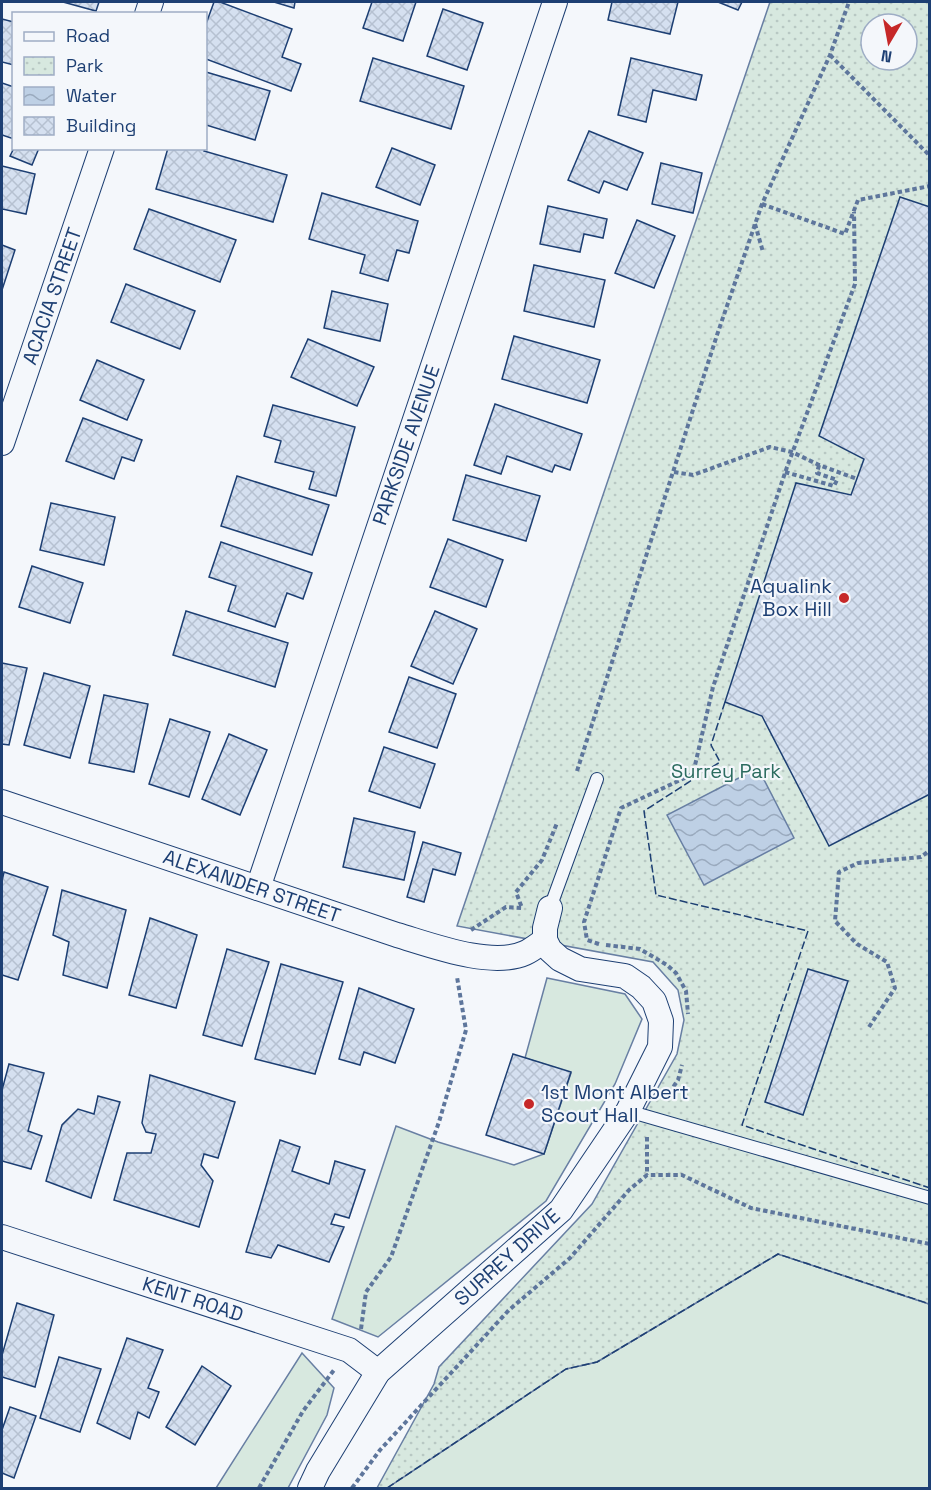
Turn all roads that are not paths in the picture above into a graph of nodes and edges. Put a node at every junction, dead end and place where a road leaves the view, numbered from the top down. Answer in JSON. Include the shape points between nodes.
{"nodes":[{"id":1,"x":555,"y":2,"type":"edge"},
{"id":2,"x":101,"y":150,"type":"edge"},
{"id":3,"x":2,"y":444,"type":"edge"},
{"id":4,"x":597,"y":779,"type":"dead end"},
{"id":5,"x":2,"y":802,"type":"edge"},
{"id":6,"x":258,"y":888,"type":"junction"},
{"id":7,"x":550,"y":909,"type":"joint"},
{"id":8,"x":545,"y":940,"type":"junction"},
{"id":9,"x":628,"y":1111,"type":"junction"},
{"id":10,"x":930,"y":1198,"type":"edge"},
{"id":11,"x":2,"y":1237,"type":"edge"},
{"id":12,"x":378,"y":1372,"type":"junction"},
{"id":13,"x":310,"y":1488,"type":"edge"}],
"edges":[{"from":1,"to":6,"type":"street","name":"PARKSIDE AVENUE"},
{"from":2,"to":3,"type":"street","name":"ACACIA STREET"},
{"from":4,"to":7,"type":"lane"},
{"from":5,"to":6,"type":"street","name":"ALEXANDER STREET"},
{"from":6,"to":8,"type":"street","name":"ALEXANDER STREET","via":[[455,952],[483,957],[525,954]]},
{"from":7,"to":8,"type":"street"},
{"from":8,"to":9,"type":"street","name":"SURREY DRIVE","via":[[560,959],[580,969],[625,976],[654,1001],[661,1021],[660,1047]]},
{"from":9,"to":10,"type":"lane"},
{"from":9,"to":12,"type":"street","name":"SURREY DRIVE","via":[[561,1210]]},
{"from":11,"to":12,"type":"street","name":"KENT ROAD","via":[[349,1350]]},
{"from":12,"to":13,"type":"street","name":"SURREY DRIVE"}]}
